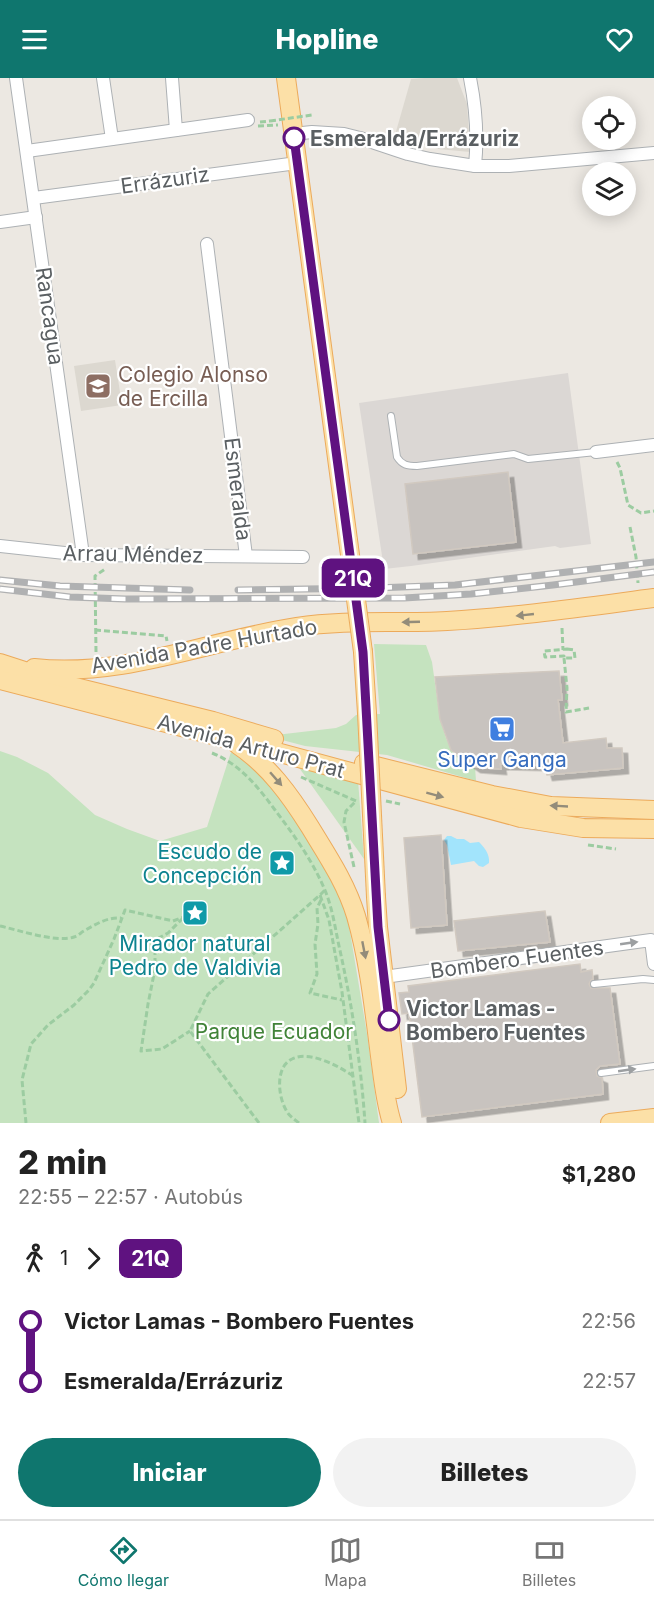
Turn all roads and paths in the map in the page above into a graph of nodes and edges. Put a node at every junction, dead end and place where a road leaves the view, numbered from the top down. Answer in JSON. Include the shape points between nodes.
{"nodes":[{"id":1,"x":16,"y":78,"type":"edge"},
{"id":2,"x":103,"y":78,"type":"edge"},
{"id":3,"x":172,"y":78,"type":"edge"},
{"id":4,"x":281,"y":78,"type":"edge"},
{"id":5,"x":470,"y":78,"type":"edge"},
{"id":6,"x":287,"y":87,"type":"edge"},
{"id":7,"x":312,"y":115,"type":"dead end"},
{"id":8,"x":248,"y":120,"type":"dead end"},
{"id":9,"x":275,"y":125,"type":"dead end"},
{"id":10,"x":176,"y":130,"type":"junction"},
{"id":11,"x":293,"y":134,"type":"junction"},
{"id":12,"x":111,"y":139,"type":"junction"},
{"id":13,"x":27,"y":151,"type":"junction"},
{"id":14,"x":654,"y":153,"type":"edge"},
{"id":15,"x":297,"y":163,"type":"junction"},
{"id":16,"x":475,"y":166,"type":"junction"},
{"id":17,"x":34,"y":198,"type":"junction"},
{"id":18,"x":36,"y":217,"type":"junction"},
{"id":19,"x":0,"y":222,"type":"edge"},
{"id":20,"x":207,"y":244,"type":"dead end"},
{"id":21,"x":391,"y":416,"type":"dead end"},
{"id":22,"x":654,"y":445,"type":"edge"},
{"id":23,"x":612,"y":450,"type":"junction"},
{"id":24,"x":596,"y":452,"type":"joint"},
{"id":25,"x":654,"y":511,"type":"edge"},
{"id":26,"x":630,"y":527,"type":"dead end"},
{"id":27,"x":0,"y":546,"type":"edge"},
{"id":28,"x":83,"y":555,"type":"junction"},
{"id":29,"x":246,"y":556,"type":"junction"},
{"id":30,"x":303,"y":557,"type":"dead end"},
{"id":31,"x":105,"y":569,"type":"dead end"},
{"id":32,"x":646,"y":593,"type":"edge"},
{"id":33,"x":562,"y":628,"type":"dead end"},
{"id":34,"x":95,"y":630,"type":"junction"},
{"id":35,"x":168,"y":642,"type":"dead end"},
{"id":36,"x":563,"y":650,"type":"junction"},
{"id":37,"x":96,"y":653,"type":"dead end"},
{"id":38,"x":564,"y":658,"type":"junction"},
{"id":39,"x":2,"y":669,"type":"edge"},
{"id":40,"x":589,"y":708,"type":"dead end"},
{"id":41,"x":228,"y":732,"type":"junction"},
{"id":42,"x":213,"y":753,"type":"dead end"},
{"id":43,"x":654,"y":810,"type":"edge"},
{"id":44,"x":654,"y":829,"type":"edge"},
{"id":45,"x":325,"y":889,"type":"junction"},
{"id":46,"x":321,"y":897,"type":"junction"},
{"id":47,"x":195,"y":913,"type":"dead end"},
{"id":48,"x":184,"y":917,"type":"junction"},
{"id":49,"x":122,"y":918,"type":"junction"},
{"id":50,"x":0,"y":926,"type":"edge"},
{"id":51,"x":654,"y":964,"type":"edge"},
{"id":52,"x":384,"y":977,"type":"junction"},
{"id":53,"x":654,"y":980,"type":"edge"},
{"id":54,"x":594,"y":984,"type":"dead end"},
{"id":55,"x":343,"y":1000,"type":"junction"},
{"id":56,"x":190,"y":1031,"type":"junction"},
{"id":57,"x":654,"y":1066,"type":"edge"},
{"id":58,"x":601,"y":1073,"type":"dead end"},
{"id":59,"x":353,"y":1076,"type":"junction"},
{"id":60,"x":654,"y":1118,"type":"edge"},
{"id":61,"x":26,"y":1123,"type":"edge"},
{"id":62,"x":259,"y":1123,"type":"edge"},
{"id":63,"x":299,"y":1123,"type":"edge"},
{"id":64,"x":359,"y":1123,"type":"edge"},
{"id":65,"x":365,"y":1123,"type":"edge"},
{"id":66,"x":392,"y":1123,"type":"edge"},
{"id":67,"x":400,"y":1123,"type":"edge"},
{"id":68,"x":610,"y":1123,"type":"edge"}],
"edges":[{"from":1,"to":13,"type":"street","name":"Rancagua"},
{"from":2,"to":12,"type":"street"},
{"from":3,"to":10,"type":"street"},
{"from":4,"to":6,"type":"street"},
{"from":5,"to":16,"type":"street","via":[[476,112]]},
{"from":6,"to":11,"type":"main road"},
{"from":7,"to":9,"type":"path","bridge":true,"via":[[258,122],[258,127]]},
{"from":8,"to":10,"type":"street"},
{"from":10,"to":12,"type":"street"},
{"from":11,"to":15,"type":"main road"},
{"from":11,"to":16,"type":"street","via":[[344,134],[430,159]]},
{"from":12,"to":13,"type":"street"},
{"from":13,"to":17,"type":"street","name":"Rancagua"},
{"from":14,"to":16,"type":"street"},
{"from":15,"to":17,"type":"street","name":"Errázuriz"},
{"from":15,"to":52,"type":"main road","bridge":true,"via":[[363,652]]},
{"from":17,"to":18,"type":"street","name":"Rancagua"},
{"from":18,"to":19,"type":"street"},
{"from":18,"to":28,"type":"street","name":"Rancagua"},
{"from":20,"to":29,"type":"street","name":"Esmeralda"},
{"from":21,"to":24,"type":"lane","via":[[397,457],[407,466],[514,454],[528,459]]},
{"from":22,"to":23,"type":"street"},
{"from":23,"to":24,"type":"street"},
{"from":23,"to":25,"type":"path","via":[[628,505],[641,513]]},
{"from":26,"to":32,"type":"path"},
{"from":27,"to":28,"type":"street","name":"Arrau Méndez"},
{"from":28,"to":29,"type":"street","name":"Arrau Méndez"},
{"from":29,"to":30,"type":"street","name":"Arrau Méndez"},
{"from":31,"to":34,"type":"path","via":[[95,576]]},
{"from":32,"to":39,"type":"main road","name":"Avenida Padre Hurtado","one_way":true,"via":[[534,614],[299,626],[144,661],[99,667]]},
{"from":33,"to":36,"type":"path"},
{"from":34,"to":35,"type":"path","via":[[166,636]]},
{"from":34,"to":37,"type":"path"},
{"from":36,"to":38,"type":"path","via":[[574,650],[575,658]]},
{"from":36,"to":38,"type":"path","via":[[544,651],[545,657]]},
{"from":38,"to":40,"type":"path","via":[[566,712]]},
{"from":39,"to":41,"type":"main road"},
{"from":39,"to":41,"type":"main road","name":"Avenida Arturo Prat","via":[[95,705]]},
{"from":43,"to":41,"type":"main road","name":"Avenida Arturo Prat","one_way":true,"via":[[551,806],[510,799]]},
{"from":41,"to":44,"type":"main road","name":"Avenida Arturo Prat","one_way":true,"via":[[521,818],[583,828]]},
{"from":41,"to":66,"type":"main road","one_way":true,"via":[[281,785],[347,891],[365,957]]},
{"from":42,"to":45,"type":"path","via":[[238,768],[260,790],[300,844]]},
{"from":45,"to":46,"type":"path"},
{"from":45,"to":65,"type":"path","via":[[344,966]]},
{"from":46,"to":55,"type":"path","via":[[329,920]]},
{"from":46,"to":55,"type":"path","via":[[315,944],[317,974],[310,993]]},
{"from":46,"to":56,"type":"path","via":[[208,994]]},
{"from":47,"to":48,"type":"path"},
{"from":48,"to":49,"type":"path","via":[[173,921],[125,910]]},
{"from":48,"to":56,"type":"path","via":[[155,940],[155,969],[141,1051],[162,1049]]},
{"from":49,"to":50,"type":"path","via":[[99,922],[74,938],[36,935]]},
{"from":49,"to":61,"type":"path","via":[[89,990],[31,1044],[22,1080]]},
{"from":52,"to":51,"type":"street","name":"Bombero Fuentes","one_way":true,"via":[[651,940]]},
{"from":52,"to":67,"type":"main road"},
{"from":53,"to":54,"type":"lane"},
{"from":55,"to":59,"type":"path"},
{"from":56,"to":62,"type":"path"},
{"from":58,"to":57,"type":"lane","one_way":true},
{"from":59,"to":63,"type":"path","via":[[315,1058],[300,1057],[287,1062],[280,1076],[283,1103],[290,1117]]},
{"from":59,"to":64,"type":"path"},
{"from":60,"to":68,"type":"main road"}]}
